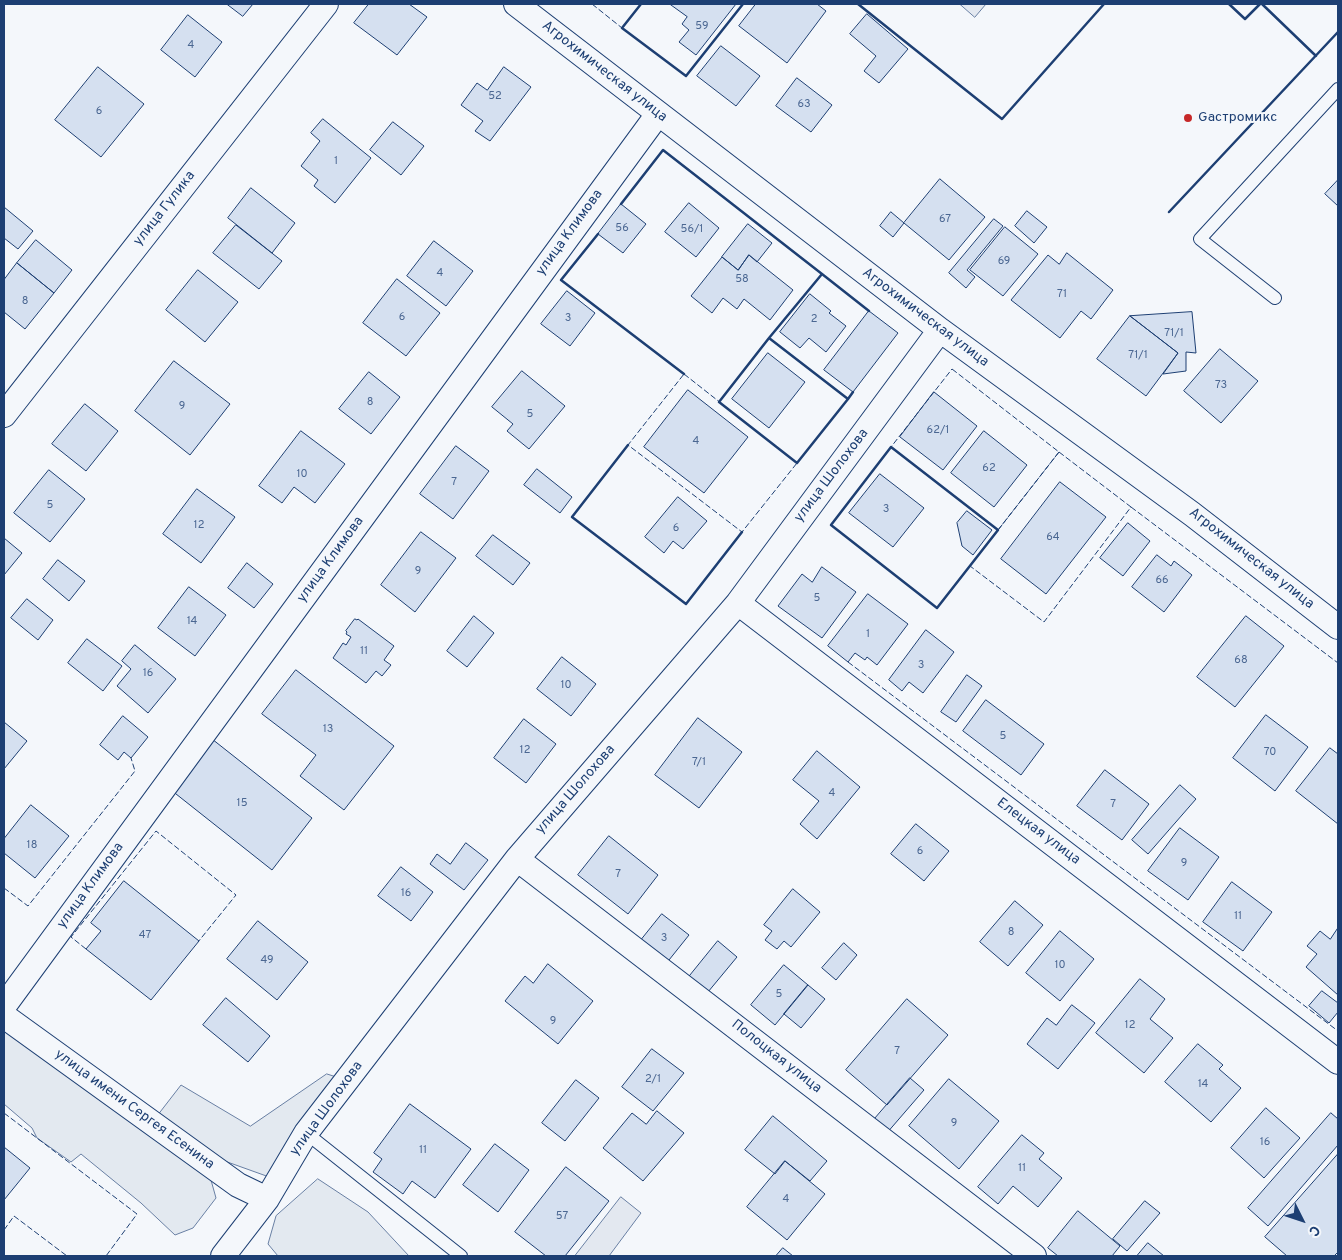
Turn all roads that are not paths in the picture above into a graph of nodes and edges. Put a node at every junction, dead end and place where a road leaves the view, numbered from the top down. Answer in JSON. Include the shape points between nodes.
{"nodes":[{"id":1,"x":326,"y":4,"type":"edge"},
{"id":2,"x":516,"y":4,"type":"edge"},
{"id":3,"x":1338,"y":89,"type":"edge"},
{"id":4,"x":658,"y":114,"type":"junction"},
{"id":5,"x":1275,"y":298,"type":"dead end"},
{"id":6,"x":940,"y":330,"type":"junction"},
{"id":7,"x":4,"y":415,"type":"edge"},
{"id":8,"x":738,"y":603,"type":"junction"},
{"id":9,"x":1338,"y":627,"type":"edge"},
{"id":10,"x":517,"y":858,"type":"junction"},
{"id":11,"x":4,"y":1006,"type":"edge"},
{"id":12,"x":4,"y":1016,"type":"edge"},
{"id":13,"x":1338,"y":1062,"type":"edge"},
{"id":14,"x":306,"y":1133,"type":"junction"},
{"id":15,"x":267,"y":1199,"type":"junction"},
{"id":16,"x":230,"y":1254,"type":"edge"},
{"id":17,"x":461,"y":1256,"type":"edge"},
{"id":18,"x":1034,"y":1256,"type":"edge"}],
"edges":[{"from":1,"to":7,"type":"street","name":"улица Гулика"},
{"from":2,"to":4,"type":"street","name":"Агрохимическая улица"},
{"from":3,"to":5,"type":"lane","via":[[1200,239]]},
{"from":4,"to":6,"type":"street","name":"Агрохимическая улица"},
{"from":4,"to":11,"type":"street","name":"улица Климова"},
{"from":6,"to":8,"type":"street","name":"улица Шолохова"},
{"from":6,"to":9,"type":"street","name":"Агрохимическая улица","via":[[1192,514]]},
{"from":8,"to":10,"type":"street","name":"улица Шолохова"},
{"from":8,"to":13,"type":"street","name":"Елецкая улица"},
{"from":10,"to":14,"type":"street","name":"улица Шолохова"},
{"from":10,"to":18,"type":"street","name":"Полоцкая улица"},
{"from":12,"to":15,"type":"street","name":"улица имени Сергея Есенина","via":[[238,1185]]},
{"from":14,"to":15,"type":"street","name":"улица Шолохова"},
{"from":14,"to":17,"type":"lane"},
{"from":15,"to":16,"type":"street","name":"улица Шолохова"}]}
